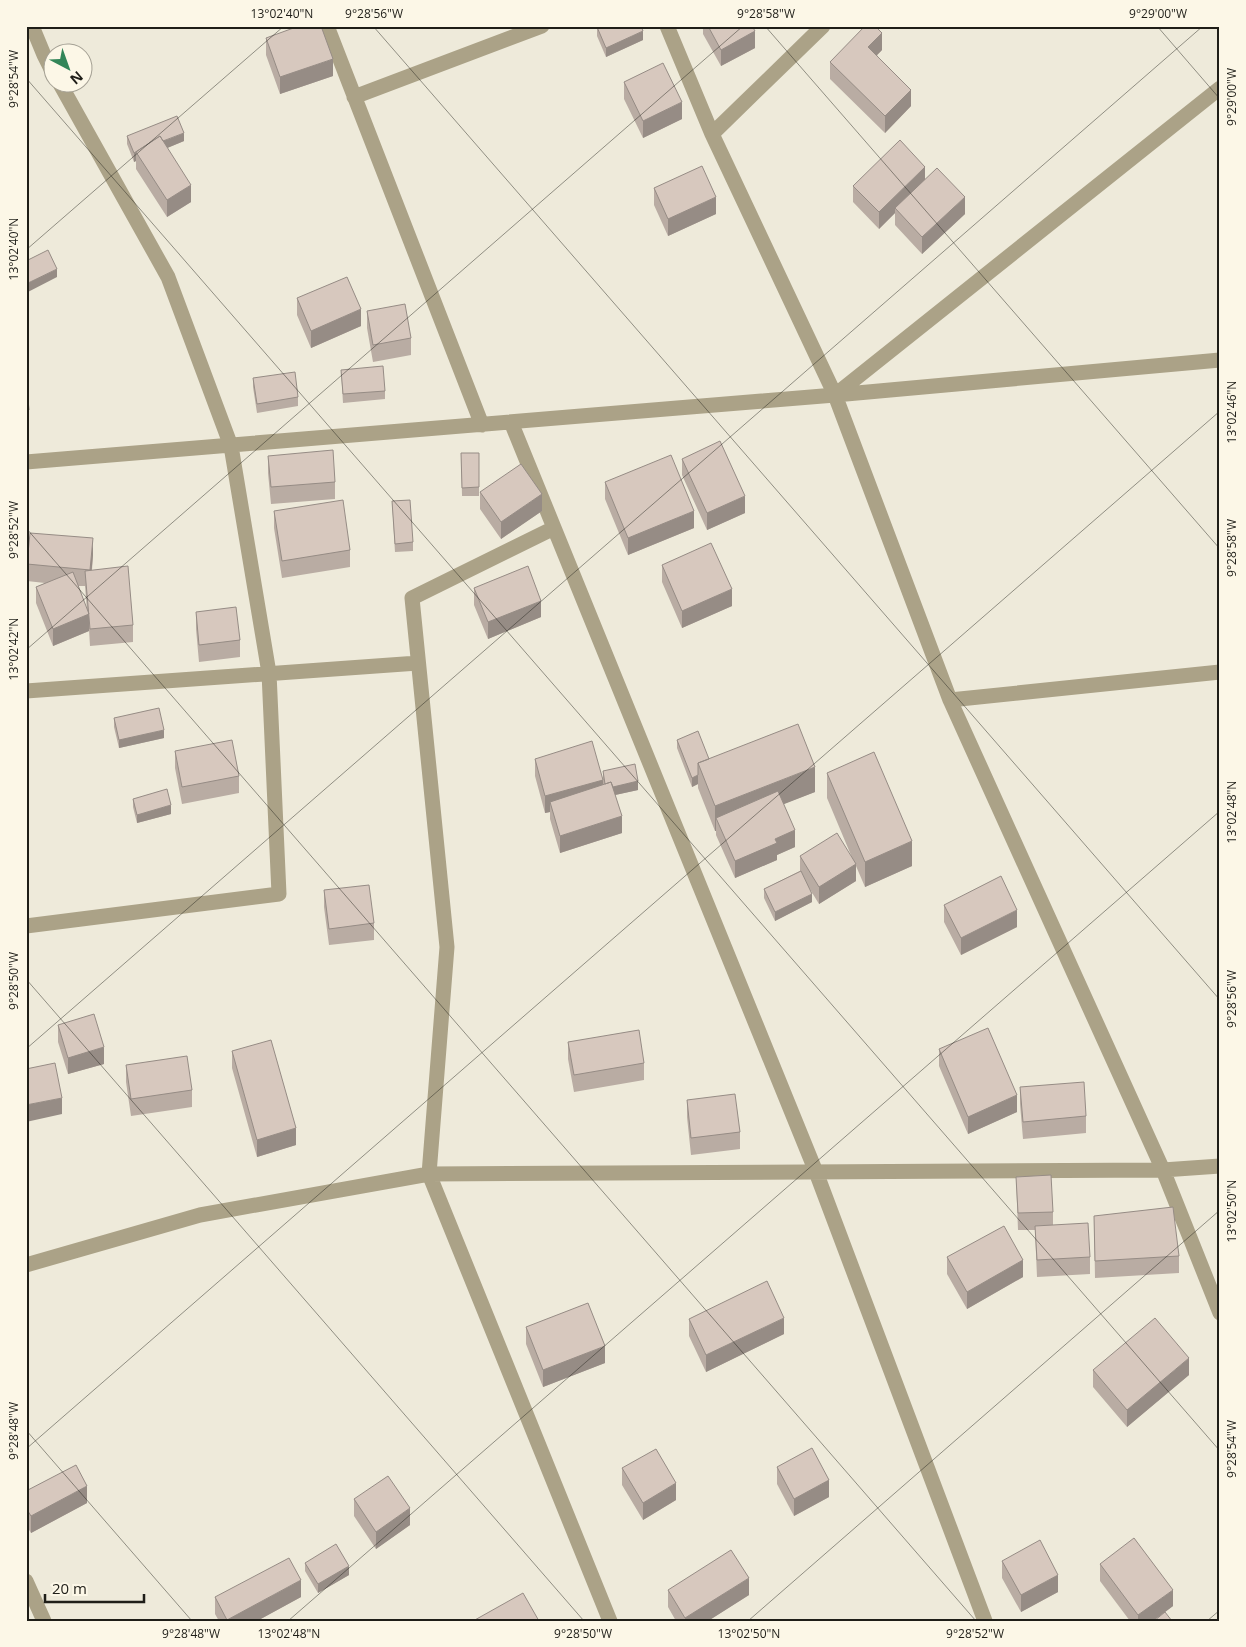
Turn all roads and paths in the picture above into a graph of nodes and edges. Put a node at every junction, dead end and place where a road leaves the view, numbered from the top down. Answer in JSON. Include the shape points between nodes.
{"nodes":[{"id":1,"x":32,"y":26,"type":"edge"},
{"id":2,"x":327,"y":26,"type":"edge"},
{"id":3,"x":542,"y":26,"type":"edge"},
{"id":4,"x":667,"y":26,"type":"edge"},
{"id":5,"x":823,"y":26,"type":"edge"},
{"id":6,"x":42,"y":51,"type":"edge"},
{"id":7,"x":1220,"y":88,"type":"edge"},
{"id":8,"x":65,"y":92,"type":"edge"},
{"id":9,"x":354,"y":97,"type":"junction"},
{"id":10,"x":712,"y":134,"type":"junction"},
{"id":11,"x":1220,"y":360,"type":"edge"},
{"id":12,"x":835,"y":395,"type":"junction"},
{"id":13,"x":511,"y":422,"type":"junction"},
{"id":14,"x":482,"y":425,"type":"junction"},
{"id":15,"x":231,"y":446,"type":"junction"},
{"id":16,"x":26,"y":462,"type":"edge"},
{"id":17,"x":554,"y":528,"type":"junction"},
{"id":18,"x":418,"y":662,"type":"junction"},
{"id":19,"x":1220,"y":672,"type":"edge"},
{"id":20,"x":269,"y":673,"type":"junction"},
{"id":21,"x":26,"y":691,"type":"edge"},
{"id":22,"x":950,"y":700,"type":"junction"},
{"id":23,"x":26,"y":926,"type":"edge"},
{"id":24,"x":1220,"y":1166,"type":"edge"},
{"id":25,"x":1163,"y":1170,"type":"junction"},
{"id":26,"x":816,"y":1172,"type":"junction"},
{"id":27,"x":428,"y":1174,"type":"junction"},
{"id":28,"x":26,"y":1265,"type":"edge"},
{"id":29,"x":1220,"y":1313,"type":"edge"},
{"id":30,"x":28,"y":1588,"type":"edge"},
{"id":31,"x":44,"y":1621,"type":"edge"},
{"id":32,"x":610,"y":1621,"type":"edge"},
{"id":33,"x":985,"y":1621,"type":"edge"}],
"edges":[{"from":1,"to":6,"type":"street"},
{"from":2,"to":9,"type":"street"},
{"from":3,"to":9,"type":"street"},
{"from":4,"to":10,"type":"street"},
{"from":5,"to":10,"type":"street"},
{"from":7,"to":12,"type":"street"},
{"from":8,"to":15,"type":"street","via":[[168,276]]},
{"from":9,"to":14,"type":"street"},
{"from":10,"to":12,"type":"street"},
{"from":11,"to":12,"type":"street"},
{"from":12,"to":13,"type":"street"},
{"from":12,"to":22,"type":"street"},
{"from":13,"to":14,"type":"street"},
{"from":13,"to":17,"type":"street"},
{"from":14,"to":15,"type":"street"},
{"from":15,"to":16,"type":"street"},
{"from":15,"to":20,"type":"street"},
{"from":17,"to":18,"type":"street","via":[[412,598]]},
{"from":17,"to":26,"type":"street"},
{"from":18,"to":20,"type":"street"},
{"from":18,"to":27,"type":"street","via":[[447,947]]},
{"from":19,"to":22,"type":"street"},
{"from":20,"to":21,"type":"street"},
{"from":20,"to":23,"type":"street","via":[[279,894]]},
{"from":22,"to":25,"type":"street"},
{"from":24,"to":25,"type":"street"},
{"from":25,"to":26,"type":"street"},
{"from":25,"to":29,"type":"street"},
{"from":26,"to":27,"type":"street"},
{"from":26,"to":33,"type":"street"},
{"from":27,"to":28,"type":"street","via":[[200,1215]]},
{"from":27,"to":32,"type":"street"},
{"from":30,"to":31,"type":"street"}]}
